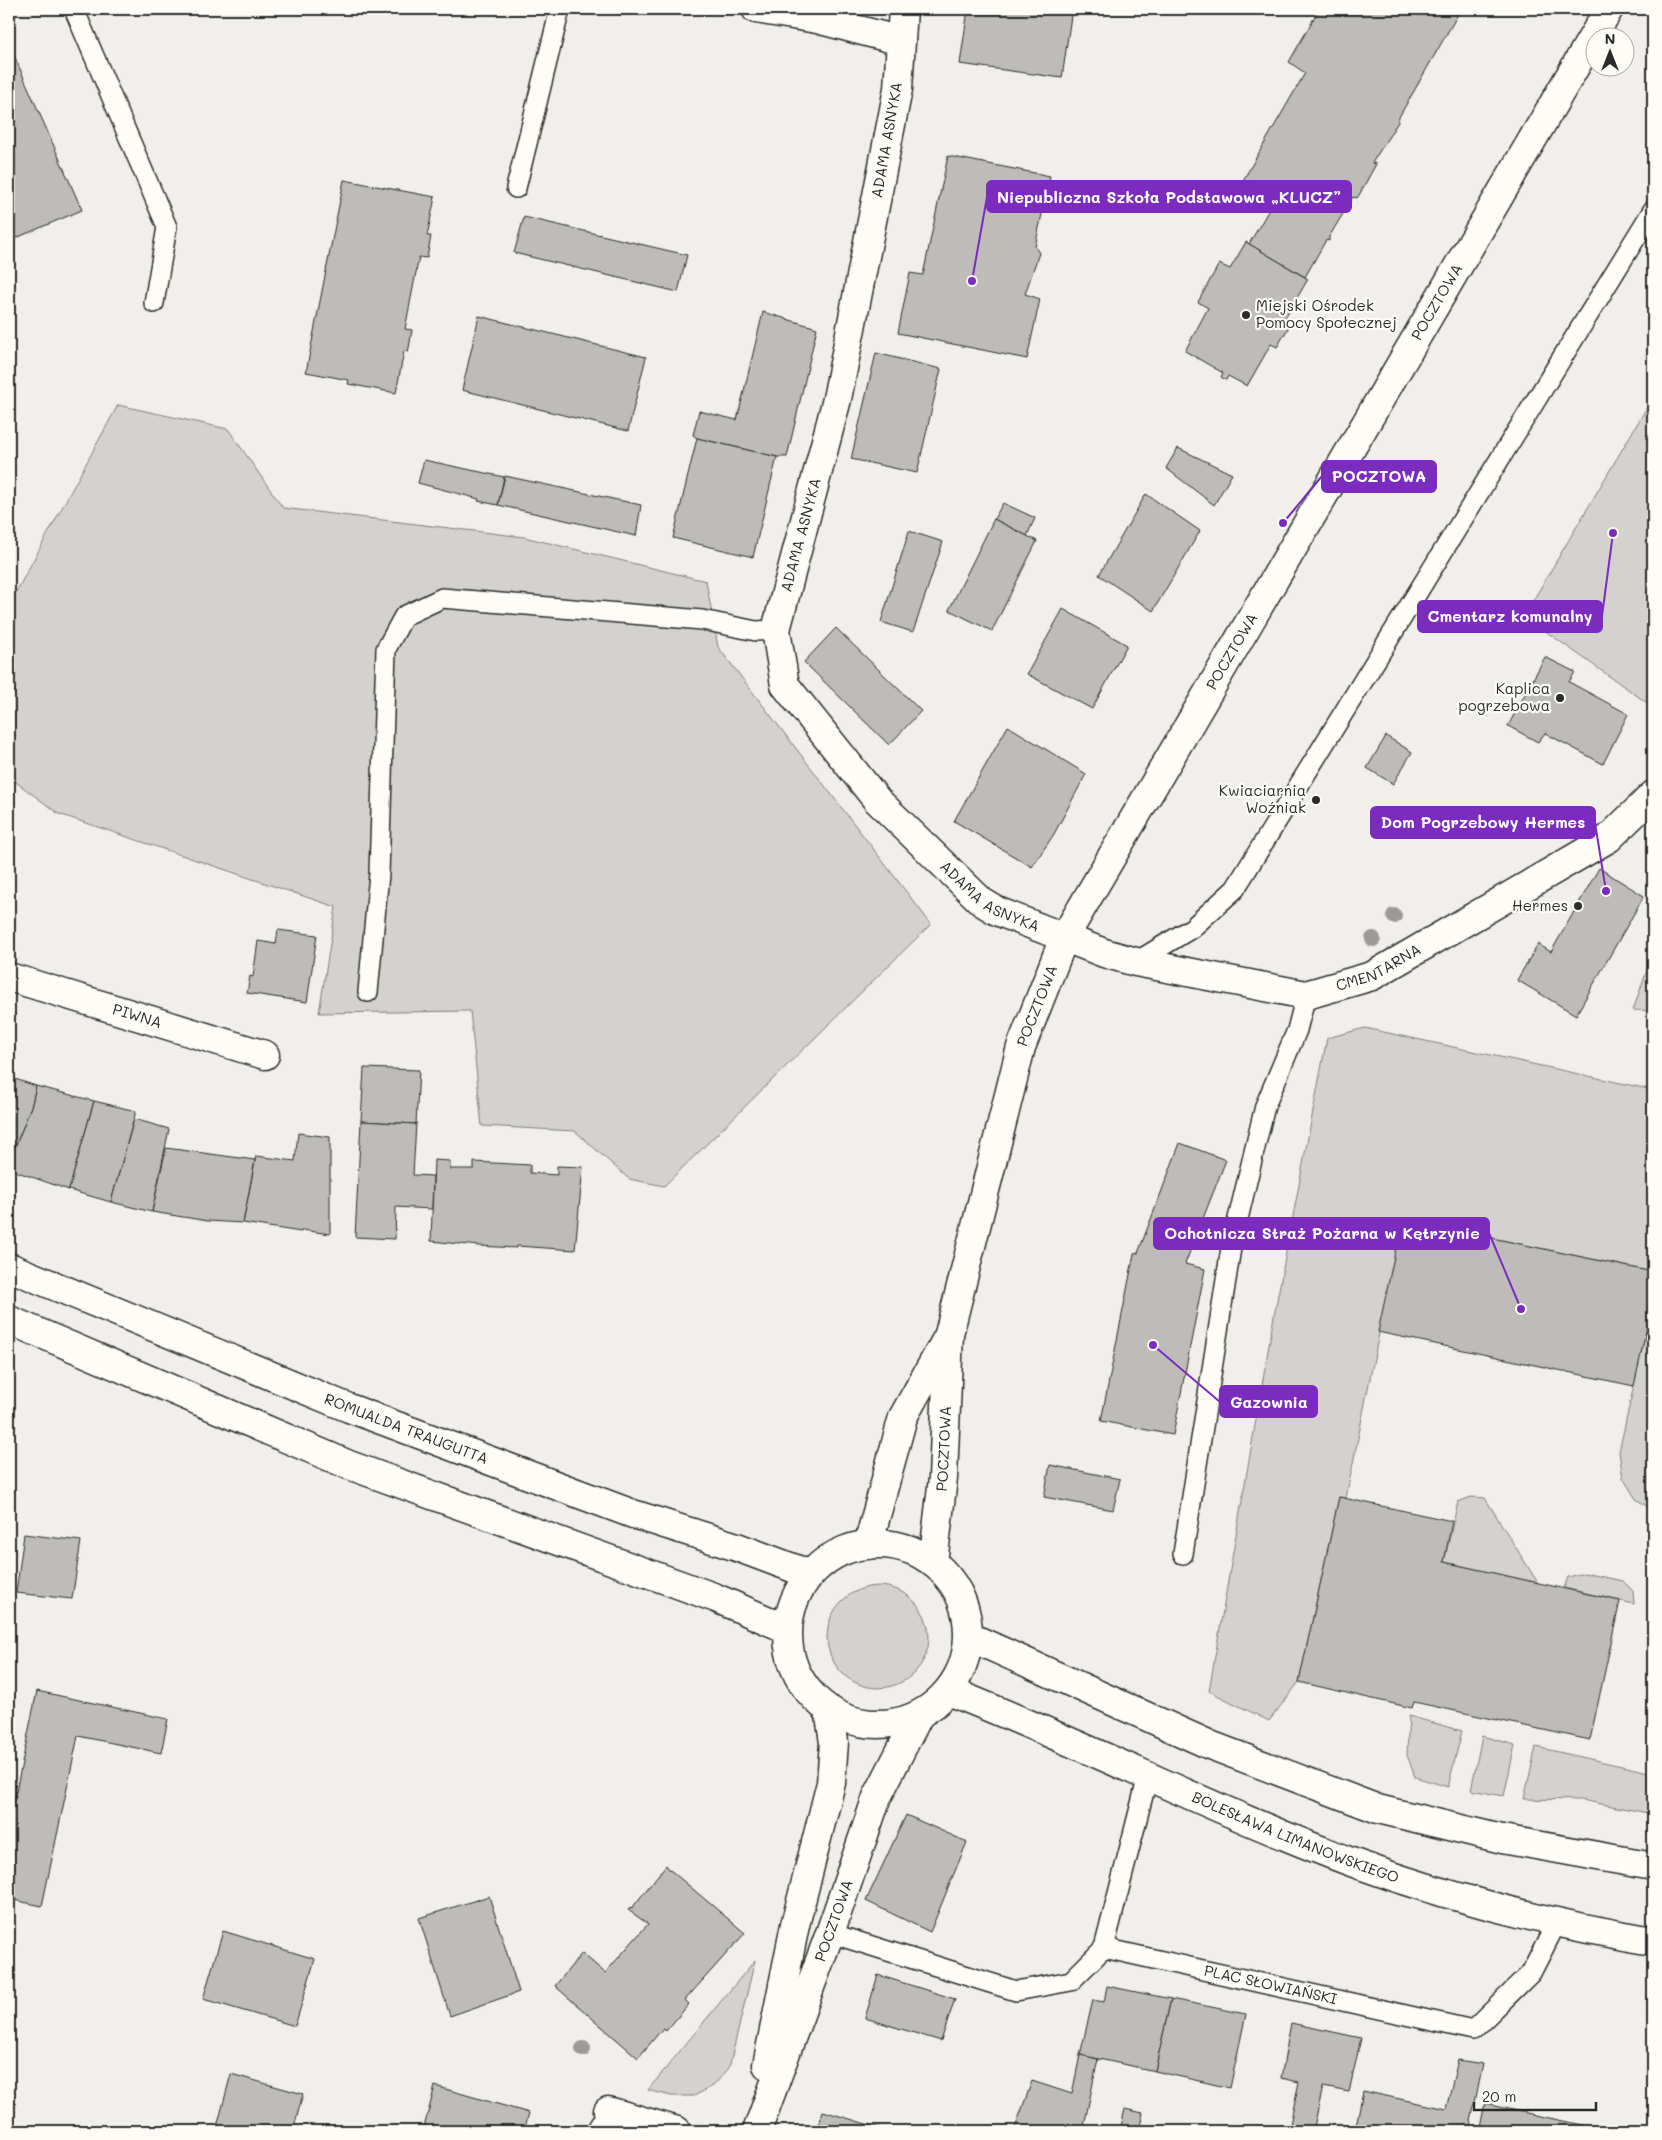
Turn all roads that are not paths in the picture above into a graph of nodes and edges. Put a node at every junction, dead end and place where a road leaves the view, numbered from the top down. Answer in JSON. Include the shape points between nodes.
{"nodes":[{"id":1,"x":74,"y":9,"type":"edge"},
{"id":2,"x":560,"y":9,"type":"edge"},
{"id":3,"x":756,"y":9,"type":"edge"},
{"id":4,"x":903,"y":9,"type":"edge"},
{"id":5,"x":1609,"y":9,"type":"edge"},
{"id":6,"x":901,"y":40,"type":"junction"},
{"id":7,"x":516,"y":188,"type":"dead end"},
{"id":8,"x":1653,"y":210,"type":"edge"},
{"id":9,"x":154,"y":303,"type":"dead end"},
{"id":10,"x":776,"y":630,"type":"junction"},
{"id":11,"x":1653,"y":795,"type":"edge"},
{"id":12,"x":1064,"y":938,"type":"junction"},
{"id":13,"x":1136,"y":962,"type":"junction"},
{"id":14,"x":9,"y":977,"type":"edge"},
{"id":15,"x":368,"y":992,"type":"dead end"},
{"id":16,"x":1306,"y":995,"type":"junction"},
{"id":17,"x":265,"y":1055,"type":"dead end"},
{"id":18,"x":9,"y":1267,"type":"edge"},
{"id":19,"x":9,"y":1320,"type":"edge"},
{"id":20,"x":949,"y":1334,"type":"junction"},
{"id":21,"x":868,"y":1545,"type":"junction"},
{"id":22,"x":1183,"y":1554,"type":"dead end"},
{"id":23,"x":934,"y":1563,"type":"junction"},
{"id":24,"x":810,"y":1574,"type":"junction"},
{"id":25,"x":785,"y":1628,"type":"junction"},
{"id":26,"x":970,"y":1637,"type":"junction"},
{"id":27,"x":951,"y":1692,"type":"junction"},
{"id":28,"x":829,"y":1710,"type":"junction"},
{"id":29,"x":919,"y":1715,"type":"junction"},
{"id":30,"x":1148,"y":1776,"type":"junction"},
{"id":31,"x":1653,"y":1866,"type":"edge"},
{"id":32,"x":1557,"y":1922,"type":"junction"},
{"id":33,"x":830,"y":1934,"type":"junction"},
{"id":34,"x":1653,"y":1941,"type":"edge"},
{"id":35,"x":1104,"y":1948,"type":"junction"},
{"id":36,"x":602,"y":2121,"type":"edge"},
{"id":37,"x":678,"y":2131,"type":"edge"},
{"id":38,"x":756,"y":2131,"type":"edge"}],
"edges":[{"from":1,"to":9,"type":"lane","via":[[167,227]]},
{"from":2,"to":7,"type":"lane"},
{"from":3,"to":6,"type":"main road","via":[[817,19]]},
{"from":4,"to":6,"type":"main road","name":"ADAMA ASNYKA"},
{"from":5,"to":12,"type":"main road","name":"POCZTOWA"},
{"from":6,"to":10,"type":"main road","name":"ADAMA ASNYKA","via":[[898,89],[837,399]]},
{"from":8,"to":13,"type":"lane","via":[[1235,889],[1192,928]]},
{"from":10,"to":12,"type":"main road","name":"ADAMA ASNYKA","via":[[785,686],[877,800],[982,902]]},
{"from":10,"to":15,"type":"lane","via":[[756,631],[702,620],[442,598],[404,616],[386,649],[380,874]]},
{"from":11,"to":16,"type":"main road","name":"CMENTARNA","via":[[1609,838],[1372,976]]},
{"from":12,"to":13,"type":"main road","name":"CMENTARNA"},
{"from":12,"to":20,"type":"main road","name":"POCZTOWA","via":[[1021,1047]]},
{"from":13,"to":16,"type":"main road","name":"CMENTARNA"},
{"from":14,"to":17,"type":"main road","name":"PIWNA"},
{"from":16,"to":22,"type":"lane","via":[[1297,1030],[1265,1106],[1231,1248]]},
{"from":18,"to":24,"type":"main road","name":"ROMUALDA TRAUGUTTA","via":[[349,1408],[633,1514]]},
{"from":19,"to":25,"type":"main road","via":[[349,1464],[716,1598]]},
{"from":20,"to":21,"type":"main road","name":"POCZTOWA","via":[[903,1417]]},
{"from":20,"to":23,"type":"main road","name":"POCZTOWA","via":[[943,1478]]},
{"from":21,"to":23,"type":"main road","via":[[902,1547]]},
{"from":21,"to":24,"type":"main road","via":[[846,1549]]},
{"from":23,"to":26,"type":"main road","via":[[962,1600]]},
{"from":24,"to":25,"type":"main road","via":[[793,1599]]},
{"from":25,"to":28,"type":"main road","via":[[789,1662],[805,1693]]},
{"from":26,"to":27,"type":"main road","via":[[965,1666]]},
{"from":26,"to":31,"type":"main road","via":[[1210,1745],[1378,1809],[1502,1839]]},
{"from":27,"to":29,"type":"main road","via":[[938,1705]]},
{"from":27,"to":30,"type":"main road","name":"BOLESŁAWA LIMANOWSKIEGO","via":[[1021,1719]]},
{"from":28,"to":29,"type":"main road","via":[[886,1723]]},
{"from":28,"to":38,"type":"main road","name":"POCZTOWA","via":[[834,1742],[831,1783],[795,1925]]},
{"from":29,"to":33,"type":"main road","name":"POCZTOWA","via":[[877,1797]]},
{"from":30,"to":32,"type":"main road","name":"BOLESŁAWA LIMANOWSKIEGO","via":[[1355,1863],[1455,1895]]},
{"from":30,"to":35,"type":"lane"},
{"from":32,"to":34,"type":"main road","name":"BOLESŁAWA LIMANOWSKIEGO"},
{"from":32,"to":35,"type":"lane","name":"PLAC SŁOWIAŃSKI","via":[[1531,1972],[1473,2030]]},
{"from":33,"to":35,"type":"lane","via":[[1016,1991],[1071,1981]]},
{"from":33,"to":38,"type":"main road","name":"POCZTOWA"},
{"from":36,"to":37,"type":"main road"}]}
